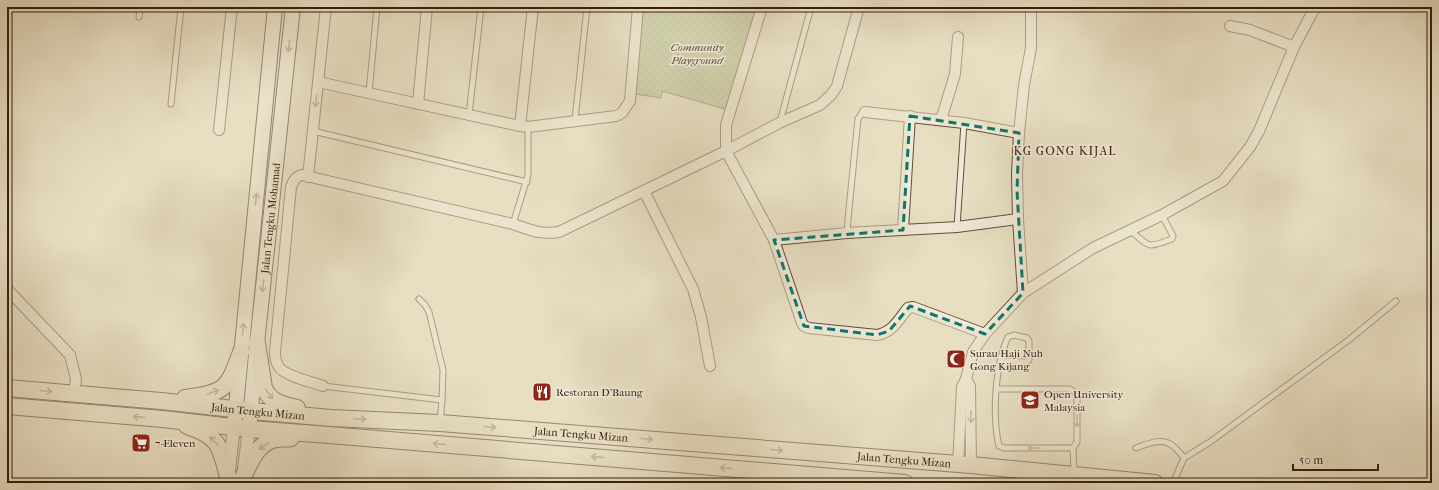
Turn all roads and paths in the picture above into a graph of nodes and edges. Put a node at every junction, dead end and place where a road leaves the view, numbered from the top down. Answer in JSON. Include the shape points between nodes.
{"nodes":[{"id":1,"x":140,"y":7,"type":"edge"},
{"id":2,"x":181,"y":7,"type":"edge"},
{"id":3,"x":232,"y":7,"type":"edge"},
{"id":4,"x":275,"y":7,"type":"edge"},
{"id":5,"x":293,"y":7,"type":"edge"},
{"id":6,"x":326,"y":7,"type":"edge"},
{"id":7,"x":377,"y":7,"type":"edge"},
{"id":8,"x":427,"y":7,"type":"edge"},
{"id":9,"x":481,"y":7,"type":"edge"},
{"id":10,"x":533,"y":7,"type":"edge"},
{"id":11,"x":587,"y":7,"type":"edge"},
{"id":12,"x":638,"y":7,"type":"edge"},
{"id":13,"x":762,"y":7,"type":"edge"},
{"id":14,"x":811,"y":7,"type":"edge"},
{"id":15,"x":859,"y":7,"type":"edge"},
{"id":16,"x":1031,"y":7,"type":"edge"},
{"id":17,"x":1316,"y":7,"type":"edge"},
{"id":18,"x":139,"y":17,"type":"dead end"},
{"id":19,"x":1230,"y":26,"type":"dead end"},
{"id":20,"x":958,"y":37,"type":"dead end"},
{"id":21,"x":1294,"y":47,"type":"junction"},
{"id":22,"x":318,"y":82,"type":"junction"},
{"id":23,"x":369,"y":93,"type":"junction"},
{"id":24,"x":171,"y":104,"type":"dead end"},
{"id":25,"x":418,"y":104,"type":"junction"},
{"id":26,"x":865,"y":112,"type":"joint"},
{"id":27,"x":469,"y":115,"type":"junction"},
{"id":28,"x":910,"y":116,"type":"junction"},
{"id":29,"x":575,"y":120,"type":"junction"},
{"id":30,"x":941,"y":120,"type":"junction"},
{"id":31,"x":779,"y":123,"type":"junction"},
{"id":32,"x":964,"y":123,"type":"junction"},
{"id":33,"x":524,"y":126,"type":"junction"},
{"id":34,"x":219,"y":130,"type":"dead end"},
{"id":35,"x":312,"y":131,"type":"junction"},
{"id":36,"x":1019,"y":133,"type":"junction"},
{"id":37,"x":726,"y":151,"type":"junction"},
{"id":38,"x":308,"y":177,"type":"junction"},
{"id":39,"x":527,"y":182,"type":"junction"},
{"id":40,"x":644,"y":191,"type":"junction"},
{"id":41,"x":1162,"y":215,"type":"junction"},
{"id":42,"x":1018,"y":219,"type":"junction"},
{"id":43,"x":513,"y":224,"type":"junction"},
{"id":44,"x":957,"y":227,"type":"junction"},
{"id":45,"x":902,"y":230,"type":"junction"},
{"id":46,"x":1131,"y":230,"type":"junction"},
{"id":47,"x":847,"y":233,"type":"junction"},
{"id":48,"x":774,"y":240,"type":"junction"},
{"id":49,"x":7,"y":289,"type":"edge"},
{"id":50,"x":1023,"y":294,"type":"junction"},
{"id":51,"x":419,"y":299,"type":"dead end"},
{"id":52,"x":1396,"y":301,"type":"dead end"},
{"id":53,"x":985,"y":334,"type":"junction"},
{"id":54,"x":257,"y":343,"type":"junction"},
{"id":55,"x":241,"y":352,"type":"junction"},
{"id":56,"x":1000,"y":361,"type":"junction"},
{"id":57,"x":710,"y":366,"type":"dead end"},
{"id":58,"x":323,"y":386,"type":"joint"},
{"id":59,"x":7,"y":388,"type":"edge"},
{"id":60,"x":997,"y":389,"type":"junction"},
{"id":61,"x":74,"y":394,"type":"junction"},
{"id":62,"x":442,"y":400,"type":"junction"},
{"id":63,"x":162,"y":401,"type":"junction"},
{"id":64,"x":7,"y":406,"type":"edge"},
{"id":65,"x":243,"y":410,"type":"junction"},
{"id":66,"x":331,"y":418,"type":"junction"},
{"id":67,"x":163,"y":419,"type":"junction"},
{"id":68,"x":440,"y":423,"type":"junction"},
{"id":69,"x":242,"y":428,"type":"junction"},
{"id":70,"x":329,"y":434,"type":"junction"},
{"id":71,"x":1073,"y":448,"type":"junction"},
{"id":72,"x":1136,"y":448,"type":"dead end"},
{"id":73,"x":1184,"y":458,"type":"junction"},
{"id":74,"x":964,"y":465,"type":"junction"},
{"id":75,"x":1074,"y":475,"type":"junction"},
{"id":76,"x":235,"y":480,"type":"edge"},
{"id":77,"x":905,"y":483,"type":"edge"},
{"id":78,"x":1155,"y":483,"type":"edge"},
{"id":79,"x":1173,"y":483,"type":"edge"}],
"edges":[{"from":1,"to":18,"type":"lane"},
{"from":2,"to":24,"type":"lane"},
{"from":3,"to":34,"type":"street"},
{"from":55,"to":4,"type":"main road","name":"Jalan Tengku Mohamad","one_way":true},
{"from":5,"to":54,"type":"main road","name":"Jalan Tengku Mohamad","one_way":true},
{"from":6,"to":22,"type":"street"},
{"from":7,"to":23,"type":"lane"},
{"from":8,"to":25,"type":"street"},
{"from":9,"to":27,"type":"lane"},
{"from":10,"to":33,"type":"street"},
{"from":11,"to":29,"type":"lane"},
{"from":12,"to":29,"type":"street","via":[[628,106],[616,116]]},
{"from":13,"to":37,"type":"street","via":[[726,125]]},
{"from":14,"to":31,"type":"lane"},
{"from":15,"to":31,"type":"street","via":[[840,79],[831,95],[820,105]]},
{"from":16,"to":36,"type":"street","via":[[1031,48]]},
{"from":17,"to":21,"type":"street"},
{"from":19,"to":21,"type":"street","via":[[1250,30]]},
{"from":20,"to":30,"type":"street","via":[[955,74]]},
{"from":21,"to":41,"type":"street","via":[[1259,131],[1239,162],[1223,181]]},
{"from":22,"to":23,"type":"street"},
{"from":22,"to":35,"type":"street","one_way":true},
{"from":23,"to":25,"type":"street"},
{"from":25,"to":27,"type":"street"},
{"from":26,"to":28,"type":"street"},
{"from":26,"to":47,"type":"lane","via":[[858,119]]},
{"from":27,"to":33,"type":"street"},
{"from":28,"to":30,"type":"street"},
{"from":28,"to":45,"type":"street"},
{"from":29,"to":33,"type":"street"},
{"from":30,"to":32,"type":"street"},
{"from":31,"to":37,"type":"street"},
{"from":32,"to":36,"type":"street"},
{"from":32,"to":44,"type":"lane"},
{"from":33,"to":39,"type":"lane"},
{"from":35,"to":38,"type":"street"},
{"from":35,"to":39,"type":"lane"},
{"from":36,"to":42,"type":"street"},
{"from":37,"to":40,"type":"street"},
{"from":37,"to":48,"type":"street"},
{"from":38,"to":43,"type":"street"},
{"from":38,"to":58,"type":"street","via":[[298,176],[292,187],[275,352],[278,367],[283,372]]},
{"from":39,"to":43,"type":"lane"},
{"from":40,"to":43,"type":"street","via":[[560,232],[539,233]]},
{"from":40,"to":57,"type":"street","via":[[693,289]]},
{"from":41,"to":46,"type":"street"},
{"from":41,"to":46,"type":"lane","via":[[1173,236],[1172,239],[1153,246]]},
{"from":42,"to":44,"type":"street"},
{"from":42,"to":50,"type":"street"},
{"from":44,"to":45,"type":"street"},
{"from":45,"to":47,"type":"street"},
{"from":46,"to":50,"type":"street","via":[[1093,248]]},
{"from":47,"to":48,"type":"street"},
{"from":48,"to":53,"type":"street","via":[[800,321],[804,326],[878,336],[889,331],[908,308],[913,307]]},
{"from":49,"to":61,"type":"street","via":[[70,355],[76,379]]},
{"from":50,"to":53,"type":"street"},
{"from":51,"to":62,"type":"lane","via":[[429,312],[442,370]]},
{"from":52,"to":73,"type":"lane","via":[[1302,375]]},
{"from":53,"to":74,"type":"street","via":[[973,352],[962,386]]},
{"from":54,"to":65,"type":"main road","name":"Jalan Tengku Mohamad"},
{"from":54,"to":66,"type":"highway","one_way":true,"via":[[264,388],[271,398],[277,403]]},
{"from":63,"to":55,"type":"highway","one_way":true,"via":[[208,395],[221,389],[232,376]]},
{"from":55,"to":65,"type":"main road","name":"Jalan Tengku Mohamad"},
{"from":56,"to":56,"type":"lane","via":[[1008,337],[1014,335],[1027,338],[1029,360]]},
{"from":56,"to":60,"type":"lane"},
{"from":58,"to":62,"type":"lane"},
{"from":59,"to":61,"type":"highway","name":"Jalan Tengku Mizan","one_way":true},
{"from":71,"to":60,"type":"lane","one_way":true,"via":[[999,446],[996,434]]},
{"from":60,"to":71,"type":"lane","one_way":true,"via":[[1070,389],[1077,394],[1077,442]]},
{"from":61,"to":63,"type":"highway","name":"Jalan Tengku Mizan"},
{"from":62,"to":68,"type":"lane"},
{"from":63,"to":65,"type":"highway","name":"Jalan Tengku Mizan"},
{"from":67,"to":64,"type":"highway","name":"Jalan Tengku Mizan","one_way":true},
{"from":65,"to":66,"type":"highway","name":"Jalan Tengku Mizan"},
{"from":65,"to":69,"type":"main road","name":"Jalan Tengku Mohamad"},
{"from":66,"to":68,"type":"highway","name":"Jalan Tengku Mizan","one_way":true},
{"from":67,"to":69,"type":"highway","name":"Jalan Tengku Mizan"},
{"from":76,"to":67,"type":"highway","one_way":true,"via":[[215,440],[200,430]]},
{"from":68,"to":74,"type":"highway","name":"Jalan Tengku Mizan","one_way":true},
{"from":69,"to":70,"type":"highway","name":"Jalan Tengku Mizan"},
{"from":69,"to":76,"type":"street"},
{"from":70,"to":76,"type":"highway","one_way":true,"via":[[273,440],[258,450]]},
{"from":77,"to":70,"type":"highway","name":"Jalan Tengku Mizan","one_way":true},
{"from":71,"to":75,"type":"lane"},
{"from":72,"to":73,"type":"lane","via":[[1153,441],[1163,442],[1173,445]]},
{"from":73,"to":79,"type":"lane"},
{"from":74,"to":75,"type":"highway","name":"Jalan Tengku Mizan"},
{"from":75,"to":78,"type":"highway","name":"Jalan Tengku Mizan"}]}
